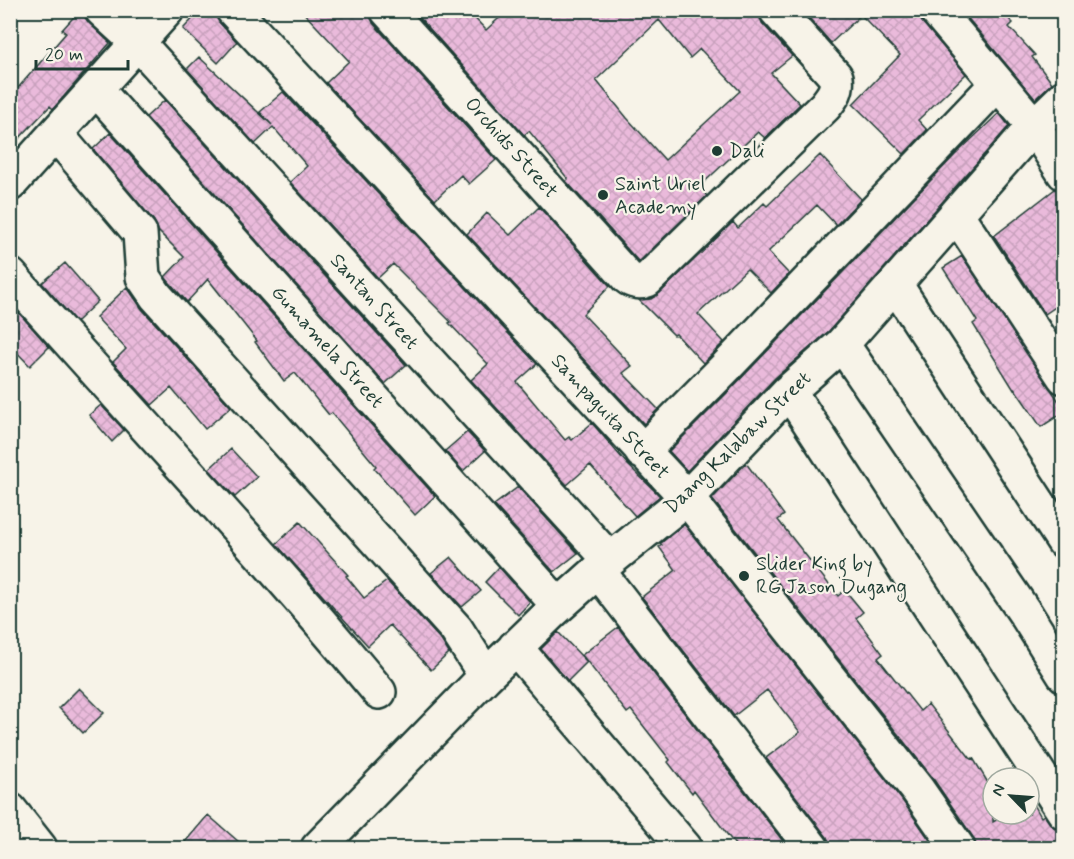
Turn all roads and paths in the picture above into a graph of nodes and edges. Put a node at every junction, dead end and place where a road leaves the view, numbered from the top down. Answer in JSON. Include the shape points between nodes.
{"nodes":[{"id":1,"x":102,"y":10,"type":"edge"},
{"id":2,"x":167,"y":10,"type":"edge"},
{"id":3,"x":233,"y":10,"type":"edge"},
{"id":4,"x":387,"y":10,"type":"edge"},
{"id":5,"x":776,"y":10,"type":"edge"},
{"id":6,"x":936,"y":10,"type":"edge"},
{"id":7,"x":139,"y":44,"type":"junction"},
{"id":8,"x":997,"y":84,"type":"junction"},
{"id":9,"x":96,"y":90,"type":"junction"},
{"id":10,"x":1064,"y":96,"type":"edge"},
{"id":11,"x":1034,"y":126,"type":"junction"},
{"id":12,"x":56,"y":134,"type":"junction"},
{"id":13,"x":1064,"y":173,"type":"edge"},
{"id":14,"x":10,"y":183,"type":"edge"},
{"id":15,"x":957,"y":215,"type":"junction"},
{"id":16,"x":10,"y":275,"type":"edge"},
{"id":17,"x":895,"y":284,"type":"junction"},
{"id":18,"x":842,"y":344,"type":"junction"},
{"id":19,"x":1064,"y":376,"type":"edge"},
{"id":20,"x":789,"y":391,"type":"junction"},
{"id":21,"x":642,"y":452,"type":"junction"},
{"id":22,"x":687,"y":498,"type":"junction"},
{"id":23,"x":1064,"y":542,"type":"edge"},
{"id":24,"x":604,"y":566,"type":"junction"},
{"id":25,"x":558,"y":605,"type":"junction"},
{"id":26,"x":515,"y":647,"type":"junction"},
{"id":27,"x":1064,"y":675,"type":"edge"},
{"id":28,"x":486,"y":676,"type":"junction"},
{"id":29,"x":379,"y":692,"type":"dead end"},
{"id":30,"x":10,"y":810,"type":"edge"},
{"id":31,"x":1064,"y":812,"type":"edge"},
{"id":32,"x":40,"y":849,"type":"edge"},
{"id":33,"x":318,"y":849,"type":"edge"},
{"id":34,"x":685,"y":849,"type":"edge"},
{"id":35,"x":812,"y":849,"type":"edge"},
{"id":36,"x":958,"y":849,"type":"edge"}],
"edges":[{"from":1,"to":7,"type":"street","name":"Santan Street"},
{"from":2,"to":7,"type":"street"},
{"from":3,"to":21,"type":"street","name":"Sampaguita Street"},
{"from":4,"to":5,"type":"street","name":"Orchids Street","via":[[627,277],[636,281],[647,280],[835,92],[836,77]]},
{"from":6,"to":8,"type":"street"},
{"from":7,"to":9,"type":"street"},
{"from":7,"to":24,"type":"street","name":"Santan Street"},
{"from":8,"to":11,"type":"street"},
{"from":8,"to":21,"type":"street"},
{"from":9,"to":12,"type":"street"},
{"from":9,"to":25,"type":"street","name":"Gumamela Street"},
{"from":10,"to":11,"type":"street","name":"Daang Kalabaw Street"},
{"from":11,"to":13,"type":"street"},
{"from":11,"to":15,"type":"street","name":"Daang Kalabaw Street"},
{"from":12,"to":14,"type":"street"},
{"from":12,"to":28,"type":"street","via":[[140,232],[143,277],[156,296],[456,629]]},
{"from":15,"to":17,"type":"street","name":"Daang Kalabaw Street"},
{"from":15,"to":19,"type":"street"},
{"from":16,"to":29,"type":"street","via":[[309,607]]},
{"from":17,"to":18,"type":"street","name":"Daang Kalabaw Street"},
{"from":17,"to":23,"type":"street"},
{"from":18,"to":20,"type":"street","name":"Daang Kalabaw Street"},
{"from":18,"to":27,"type":"street"},
{"from":20,"to":22,"type":"street","name":"Daang Kalabaw Street"},
{"from":20,"to":31,"type":"street"},
{"from":21,"to":22,"type":"street","name":"Sampaguita Street"},
{"from":22,"to":24,"type":"street","name":"Daang Kalabaw Street"},
{"from":22,"to":36,"type":"street","name":"Sampaguita Street","via":[[917,789]]},
{"from":24,"to":25,"type":"street","name":"Daang Kalabaw Street"},
{"from":24,"to":35,"type":"street","name":"Santan Street"},
{"from":25,"to":26,"type":"street","name":"Daang Kalabaw Street"},
{"from":26,"to":28,"type":"street","name":"Daang Kalabaw Street"},
{"from":26,"to":34,"type":"street"},
{"from":28,"to":33,"type":"street","name":"Daang Kalabaw Street"},
{"from":30,"to":32,"type":"street"}]}
